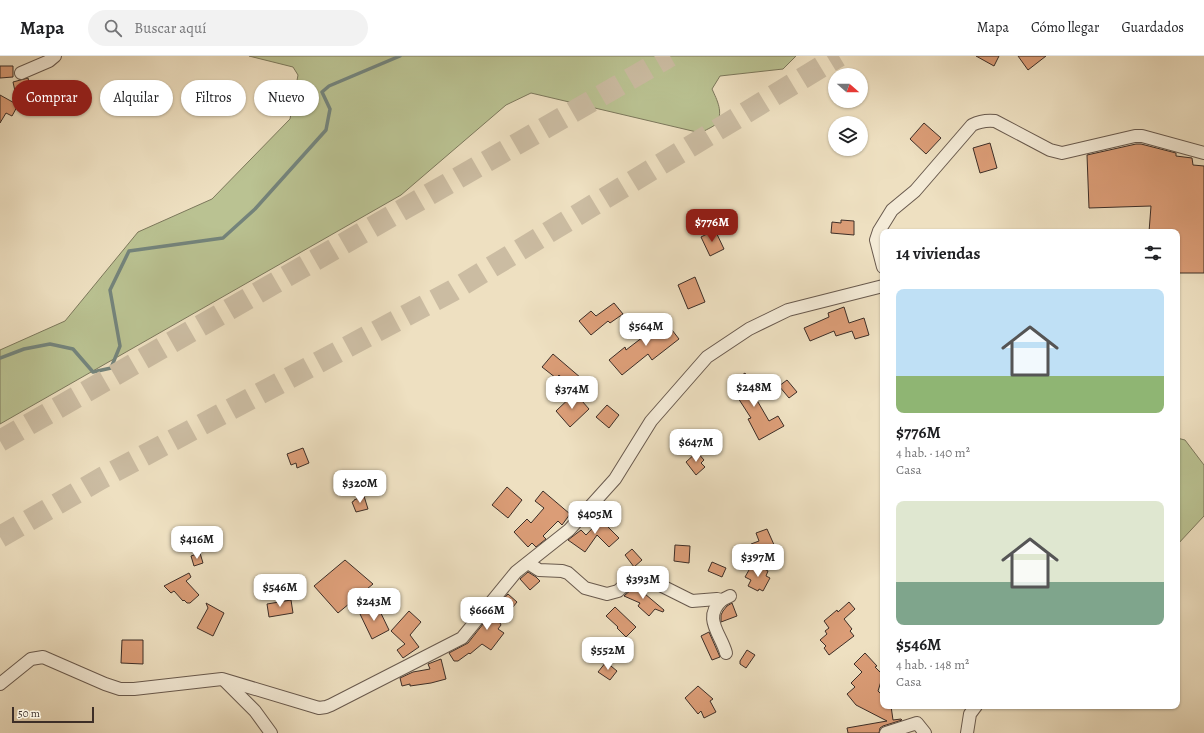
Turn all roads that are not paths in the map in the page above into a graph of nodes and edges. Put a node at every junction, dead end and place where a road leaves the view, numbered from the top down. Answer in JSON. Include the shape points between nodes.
{"nodes":[{"id":1,"x":55,"y":56,"type":"edge"},
{"id":2,"x":21,"y":72,"type":"dead end"},
{"id":3,"x":1204,"y":154,"type":"edge"},
{"id":4,"x":880,"y":229,"type":"edge"},
{"id":5,"x":880,"y":229,"type":"edge"},
{"id":6,"x":880,"y":255,"type":"edge"},
{"id":7,"x":880,"y":287,"type":"edge"},
{"id":8,"x":528,"y":563,"type":"junction"},
{"id":9,"x":726,"y":653,"type":"dead end"},
{"id":10,"x":222,"y":679,"type":"junction"},
{"id":11,"x":0,"y":684,"type":"edge"},
{"id":12,"x":974,"y":709,"type":"edge"},
{"id":13,"x":270,"y":733,"type":"edge"},
{"id":14,"x":886,"y":733,"type":"edge"},
{"id":15,"x":925,"y":733,"type":"edge"},
{"id":16,"x":967,"y":733,"type":"edge"}],
"edges":[{"from":1,"to":2,"type":"street"},
{"from":3,"to":5,"type":"street","via":[[1142,136],[1062,153],[1050,150],[995,121],[979,121],[972,125],[915,191],[892,210]]},
{"from":4,"to":6,"type":"street","via":[[876,240]]},
{"from":7,"to":8,"type":"street","via":[[788,310],[749,330],[707,357],[651,421],[615,479],[569,530]]},
{"from":8,"to":9,"type":"street","via":[[539,570],[568,573],[585,588],[607,594],[618,591],[629,581],[646,578],[692,601],[726,598],[716,605],[712,616]]},
{"from":8,"to":10,"type":"street","via":[[516,572],[458,641],[326,707],[319,708]]},
{"from":10,"to":11,"type":"street","via":[[120,689],[43,657],[37,657],[31,658]]},
{"from":10,"to":13,"type":"street","via":[[255,711]]},
{"from":12,"to":16,"type":"street","via":[[970,714]]},
{"from":14,"to":15,"type":"street","via":[[917,723]]}]}
